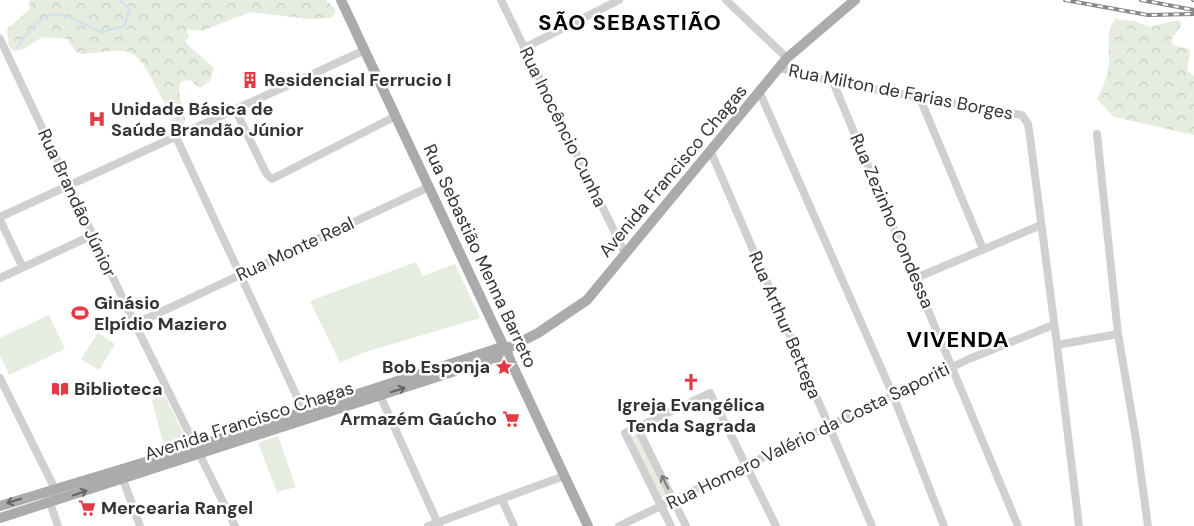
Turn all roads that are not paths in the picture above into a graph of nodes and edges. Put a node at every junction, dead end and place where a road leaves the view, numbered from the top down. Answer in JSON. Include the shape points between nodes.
{"nodes":[{"id":1,"x":341,"y":0,"type":"edge"},
{"id":2,"x":501,"y":0,"type":"edge"},
{"id":3,"x":619,"y":0,"type":"edge"},
{"id":4,"x":726,"y":0,"type":"edge"},
{"id":5,"x":856,"y":0,"type":"edge"},
{"id":6,"x":0,"y":39,"type":"edge"},
{"id":7,"x":524,"y":48,"type":"junction"},
{"id":8,"x":365,"y":50,"type":"junction"},
{"id":9,"x":787,"y":58,"type":"junction"},
{"id":10,"x":779,"y":68,"type":"junction"},
{"id":11,"x":833,"y":82,"type":"junction"},
{"id":12,"x":760,"y":93,"type":"junction"},
{"id":13,"x":919,"y":96,"type":"junction"},
{"id":14,"x":236,"y":110,"type":"junction"},
{"id":15,"x":396,"y":116,"type":"junction"},
{"id":16,"x":1097,"y":134,"type":"dead end"},
{"id":17,"x":176,"y":137,"type":"junction"},
{"id":18,"x":711,"y":152,"type":"junction"},
{"id":19,"x":68,"y":186,"type":"junction"},
{"id":20,"x":429,"y":187,"type":"junction"},
{"id":21,"x":0,"y":219,"type":"edge"},
{"id":22,"x":1042,"y":225,"type":"junction"},
{"id":23,"x":92,"y":235,"type":"junction"},
{"id":24,"x":982,"y":249,"type":"junction"},
{"id":25,"x":625,"y":253,"type":"junction"},
{"id":26,"x":22,"y":266,"type":"junction"},
{"id":27,"x":239,"y":274,"type":"junction"},
{"id":28,"x":0,"y":278,"type":"edge"},
{"id":29,"x":916,"y":278,"type":"junction"},
{"id":30,"x":135,"y":324,"type":"junction"},
{"id":31,"x":1053,"y":325,"type":"junction"},
{"id":32,"x":1118,"y":334,"type":"junction"},
{"id":33,"x":1057,"y":346,"type":"junction"},
{"id":34,"x":506,"y":349,"type":"junction"},
{"id":35,"x":953,"y":367,"type":"junction"},
{"id":36,"x":0,"y":378,"type":"edge"},
{"id":37,"x":379,"y":392,"type":"junction"},
{"id":38,"x":892,"y":395,"type":"junction"},
{"id":39,"x":306,"y":415,"type":"junction"},
{"id":40,"x":828,"y":425,"type":"junction"},
{"id":41,"x":637,"y":427,"type":"junction"},
{"id":42,"x":197,"y":451,"type":"junction"},
{"id":43,"x":746,"y":465,"type":"junction"},
{"id":44,"x":121,"y":474,"type":"junction"},
{"id":45,"x":564,"y":476,"type":"junction"},
{"id":46,"x":50,"y":490,"type":"junction"},
{"id":47,"x":502,"y":500,"type":"junction"},
{"id":48,"x":674,"y":500,"type":"junction"},
{"id":49,"x":53,"y":502,"type":"junction"},
{"id":50,"x":0,"y":506,"type":"edge"},
{"id":51,"x":662,"y":506,"type":"junction"},
{"id":52,"x":0,"y":518,"type":"edge"},
{"id":53,"x":438,"y":524,"type":"edge"},
{"id":54,"x":58,"y":526,"type":"edge"},
{"id":55,"x":140,"y":526,"type":"edge"},
{"id":56,"x":235,"y":526,"type":"edge"},
{"id":57,"x":428,"y":526,"type":"edge"},
{"id":58,"x":514,"y":526,"type":"edge"},
{"id":59,"x":588,"y":526,"type":"edge"},
{"id":60,"x":619,"y":526,"type":"edge"},
{"id":61,"x":671,"y":526,"type":"edge"},
{"id":62,"x":686,"y":526,"type":"edge"},
{"id":63,"x":776,"y":526,"type":"edge"},
{"id":64,"x":872,"y":526,"type":"edge"},
{"id":65,"x":944,"y":526,"type":"edge"},
{"id":66,"x":1018,"y":526,"type":"edge"},
{"id":67,"x":1078,"y":526,"type":"edge"},
{"id":68,"x":1148,"y":526,"type":"edge"}],
"edges":[{"from":1,"to":8,"type":"main road","name":"Rua Sebastião Menna Barreto"},
{"from":2,"to":7,"type":"street","name":"Rua Inocêncio Cunha"},
{"from":3,"to":7,"type":"street"},
{"from":4,"to":9,"type":"street"},
{"from":5,"to":9,"type":"main road","name":"Avenida Francisco Chagas"},
{"from":6,"to":19,"type":"street","name":"Rua Brandão Júnior"},
{"from":7,"to":25,"type":"street","name":"Rua Inocêncio Cunha"},
{"from":8,"to":14,"type":"street"},
{"from":8,"to":15,"type":"main road","name":"Rua Sebastião Menna Barreto"},
{"from":9,"to":10,"type":"main road","name":"Avenida Francisco Chagas"},
{"from":10,"to":11,"type":"street","name":"Rua Milton de Farias Borges"},
{"from":10,"to":12,"type":"main road","name":"Avenida Francisco Chagas"},
{"from":11,"to":13,"type":"street","name":"Rua Milton de Farias Borges"},
{"from":11,"to":29,"type":"street","name":"Rua Zezinho Condessa"},
{"from":12,"to":18,"type":"main road","name":"Avenida Francisco Chagas"},
{"from":12,"to":38,"type":"street"},
{"from":13,"to":22,"type":"street","name":"Rua Milton de Farias Borges","via":[[1022,115],[1028,124]]},
{"from":13,"to":24,"type":"street"},
{"from":14,"to":15,"type":"street","via":[[266,173],[272,179]]},
{"from":14,"to":17,"type":"street"},
{"from":15,"to":20,"type":"main road","name":"Rua Sebastião Menna Barreto"},
{"from":16,"to":32,"type":"street"},
{"from":17,"to":19,"type":"street"},
{"from":17,"to":27,"type":"street"},
{"from":18,"to":25,"type":"main road","name":"Avenida Francisco Chagas"},
{"from":18,"to":40,"type":"street","name":"Rua Arthur Bettega"},
{"from":19,"to":21,"type":"street"},
{"from":19,"to":23,"type":"street","name":"Rua Brandão Júnior"},
{"from":20,"to":27,"type":"street","name":"Rua Monte Real"},
{"from":20,"to":34,"type":"main road","name":"Rua Sebastião Menna Barreto"},
{"from":21,"to":26,"type":"street"},
{"from":22,"to":24,"type":"street"},
{"from":22,"to":31,"type":"street"},
{"from":23,"to":26,"type":"street"},
{"from":23,"to":30,"type":"street","name":"Rua Brandão Júnior"},
{"from":24,"to":29,"type":"street"},
{"from":25,"to":34,"type":"main road","name":"Avenida Francisco Chagas","via":[[576,310]]},
{"from":26,"to":28,"type":"street"},
{"from":27,"to":30,"type":"street","name":"Rua Monte Real"},
{"from":27,"to":39,"type":"street"},
{"from":29,"to":35,"type":"street","name":"Rua Zezinho Condessa"},
{"from":30,"to":42,"type":"street","name":"Rua Brandão Júnior"},
{"from":31,"to":33,"type":"street"},
{"from":31,"to":35,"type":"street","name":"Rua Homero Valério da Costa Saporiti"},
{"from":32,"to":33,"type":"street"},
{"from":32,"to":68,"type":"street"},
{"from":33,"to":67,"type":"street"},
{"from":34,"to":37,"type":"main road","name":"Avenida Francisco Chagas"},
{"from":34,"to":45,"type":"main road","name":"Rua Sebastião Menna Barreto"},
{"from":35,"to":38,"type":"street","name":"Rua Homero Valério da Costa Saporiti"},
{"from":35,"to":66,"type":"street","name":"Rua Zezinho Condessa"},
{"from":36,"to":46,"type":"street"},
{"from":37,"to":39,"type":"main road","name":"Avenida Francisco Chagas"},
{"from":37,"to":53,"type":"street"},
{"from":38,"to":40,"type":"street","name":"Rua Homero Valério da Costa Saporiti"},
{"from":38,"to":65,"type":"street"},
{"from":39,"to":42,"type":"main road","name":"Avenida Francisco Chagas"},
{"from":40,"to":43,"type":"street","name":"Rua Homero Valério da Costa Saporiti"},
{"from":40,"to":64,"type":"street","name":"Rua Arthur Bettega"},
{"from":41,"to":43,"type":"street","via":[[710,393]]},
{"from":48,"to":41,"type":"street","one_way":true},
{"from":41,"to":51,"type":"street","via":[[625,433]]},
{"from":42,"to":44,"type":"main road","name":"Avenida Francisco Chagas"},
{"from":42,"to":56,"type":"street","name":"Rua Brandão Júnior"},
{"from":43,"to":48,"type":"street","name":"Rua Homero Valério da Costa Saporiti"},
{"from":43,"to":63,"type":"street"},
{"from":44,"to":46,"type":"main road","name":"Avenida Francisco Chagas"},
{"from":49,"to":44,"type":"main road","name":"Avenida Francisco Chagas","one_way":true},
{"from":44,"to":55,"type":"street"},
{"from":45,"to":47,"type":"street"},
{"from":45,"to":59,"type":"main road","name":"Rua Sebastião Menna Barreto"},
{"from":46,"to":49,"type":"street"},
{"from":46,"to":50,"type":"main road","name":"Avenida Francisco Chagas","one_way":true},
{"from":47,"to":53,"type":"street"},
{"from":47,"to":58,"type":"street"},
{"from":48,"to":51,"type":"street","name":"Rua Homero Valério da Costa Saporiti"},
{"from":48,"to":62,"type":"street"},
{"from":49,"to":52,"type":"main road","name":"Avenida Francisco Chagas"},
{"from":49,"to":54,"type":"street"},
{"from":51,"to":60,"type":"street","name":"Rua Homero Valério da Costa Saporiti"},
{"from":51,"to":61,"type":"street"},
{"from":53,"to":57,"type":"street"}]}
